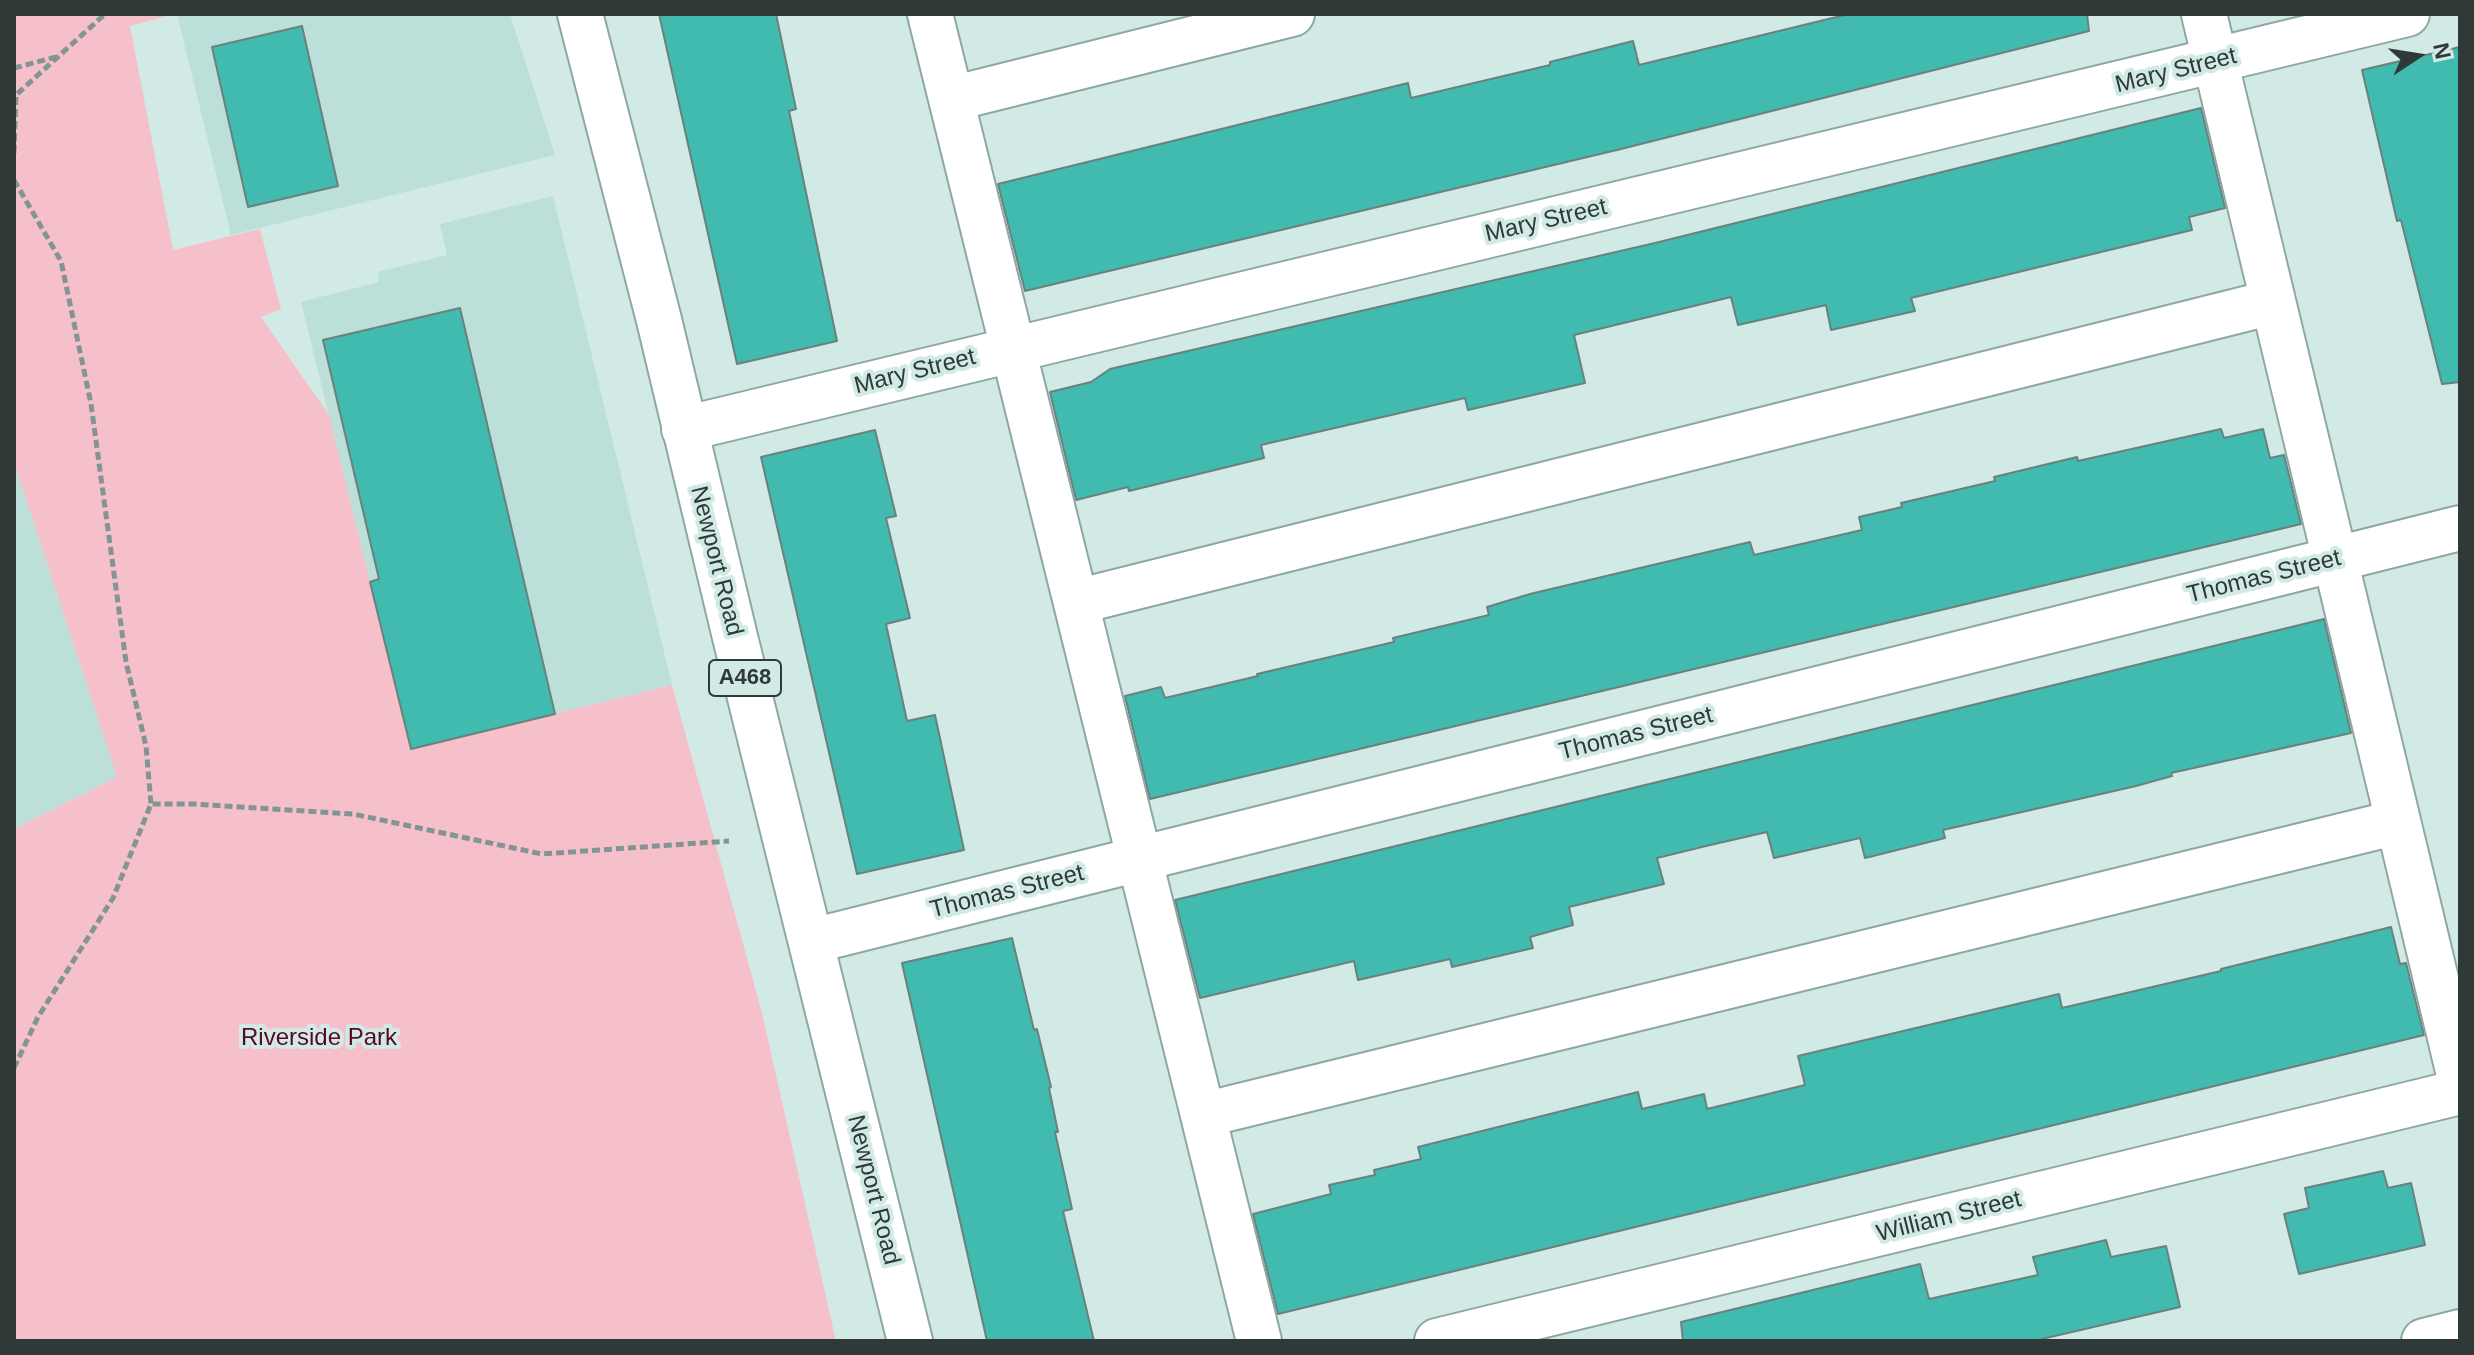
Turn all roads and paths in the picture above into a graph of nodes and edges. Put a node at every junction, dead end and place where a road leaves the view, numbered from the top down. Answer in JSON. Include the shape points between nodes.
{"nodes":[{"id":1,"x":105,"y":14,"type":"edge"},
{"id":2,"x":580,"y":14,"type":"edge"},
{"id":3,"x":930,"y":14,"type":"edge"},
{"id":4,"x":1292,"y":14,"type":"edge"},
{"id":5,"x":2204,"y":14,"type":"edge"},
{"id":6,"x":2407,"y":14,"type":"edge"},
{"id":7,"x":60,"y":56,"type":"junction"},
{"id":8,"x":2216,"y":62,"type":"junction"},
{"id":9,"x":14,"y":68,"type":"edge"},
{"id":10,"x":951,"y":99,"type":"junction"},
{"id":11,"x":14,"y":153,"type":"edge"},
{"id":12,"x":14,"y":180,"type":"edge"},
{"id":13,"x":2273,"y":302,"type":"junction"},
{"id":14,"x":1014,"y":348,"type":"junction"},
{"id":15,"x":684,"y":429,"type":"junction"},
{"id":16,"x":2460,"y":528,"type":"edge"},
{"id":17,"x":2335,"y":559,"type":"junction"},
{"id":18,"x":1076,"y":602,"type":"junction"},
{"id":19,"x":151,"y":804,"type":"junction"},
{"id":20,"x":2398,"y":822,"type":"junction"},
{"id":21,"x":786,"y":837,"type":"junction"},
{"id":22,"x":1139,"y":859,"type":"junction"},
{"id":23,"x":812,"y":941,"type":"junction"},
{"id":24,"x":14,"y":1068,"type":"edge"},
{"id":25,"x":2460,"y":1079,"type":"edge"},
{"id":26,"x":2460,"y":1092,"type":"edge"},
{"id":27,"x":1203,"y":1115,"type":"junction"},
{"id":28,"x":2460,"y":1332,"type":"edge"},
{"id":29,"x":910,"y":1341,"type":"edge"},
{"id":30,"x":1259,"y":1341,"type":"edge"},
{"id":31,"x":1437,"y":1341,"type":"edge"},
{"id":32,"x":2424,"y":1341,"type":"edge"}],
"edges":[{"from":1,"to":7,"type":"path"},
{"from":2,"to":15,"type":"street","name":"Newport Road","number":"A468"},
{"from":3,"to":10,"type":"street"},
{"from":4,"to":10,"type":"street"},
{"from":5,"to":8,"type":"street"},
{"from":6,"to":8,"type":"street","name":"Mary Street"},
{"from":7,"to":9,"type":"path"},
{"from":7,"to":11,"type":"path","via":[[16,95]]},
{"from":8,"to":13,"type":"street"},
{"from":8,"to":14,"type":"street","name":"Mary Street"},
{"from":10,"to":14,"type":"street"},
{"from":12,"to":19,"type":"path","via":[[61,261],[91,404]]},
{"from":13,"to":17,"type":"street"},
{"from":13,"to":18,"type":"street"},
{"from":14,"to":15,"type":"street","name":"Mary Street"},
{"from":14,"to":18,"type":"street"},
{"from":15,"to":21,"type":"street","name":"Newport Road","number":"A468"},
{"from":16,"to":17,"type":"street","name":"Thomas Street"},
{"from":17,"to":20,"type":"street"},
{"from":17,"to":22,"type":"street","name":"Thomas Street"},
{"from":18,"to":22,"type":"street"},
{"from":19,"to":21,"type":"path","via":[[353,814],[542,854]]},
{"from":19,"to":24,"type":"path","via":[[113,898],[38,1017]]},
{"from":20,"to":25,"type":"street"},
{"from":20,"to":27,"type":"street"},
{"from":21,"to":23,"type":"street","name":"Newport Road","number":"A468"},
{"from":22,"to":23,"type":"street","name":"Thomas Street"},
{"from":22,"to":27,"type":"street"},
{"from":23,"to":29,"type":"street","name":"Newport Road","number":"A468"},
{"from":26,"to":31,"type":"street","name":"William Street"},
{"from":27,"to":30,"type":"street"},
{"from":28,"to":32,"type":"street"}]}
